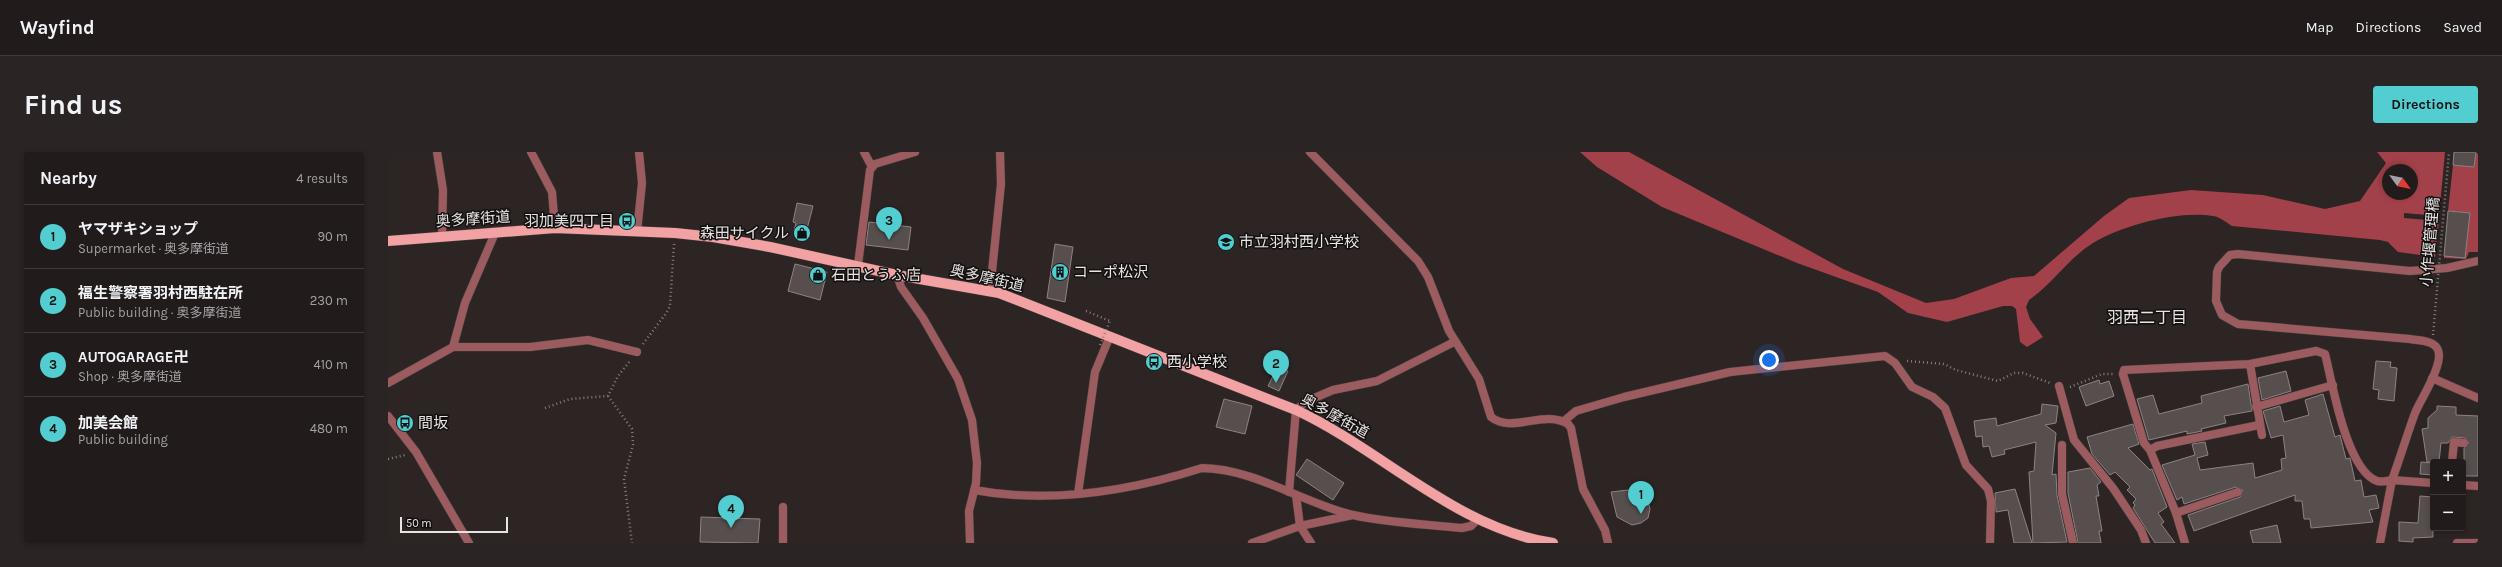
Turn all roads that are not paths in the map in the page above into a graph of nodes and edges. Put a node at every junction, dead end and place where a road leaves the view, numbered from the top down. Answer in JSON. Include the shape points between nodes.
{"nodes":[{"id":1,"x":437,"y":152,"type":"edge"},
{"id":2,"x":531,"y":152,"type":"edge"},
{"id":3,"x":639,"y":152,"type":"edge"},
{"id":4,"x":864,"y":152,"type":"edge"},
{"id":5,"x":915,"y":152,"type":"edge"},
{"id":6,"x":1000,"y":152,"type":"edge"},
{"id":7,"x":1310,"y":152,"type":"edge"},
{"id":8,"x":872,"y":167,"type":"junction"},
{"id":9,"x":555,"y":228,"type":"junction"},
{"id":10,"x":637,"y":232,"type":"junction"},
{"id":11,"x":495,"y":233,"type":"junction"},
{"id":12,"x":442,"y":237,"type":"junction"},
{"id":13,"x":388,"y":241,"type":"edge"},
{"id":14,"x":2478,"y":262,"type":"edge"},
{"id":15,"x":858,"y":265,"type":"junction"},
{"id":16,"x":897,"y":275,"type":"junction"},
{"id":17,"x":990,"y":291,"type":"junction"},
{"id":18,"x":1110,"y":336,"type":"junction"},
{"id":19,"x":1454,"y":342,"type":"junction"},
{"id":20,"x":453,"y":347,"type":"junction"},
{"id":21,"x":637,"y":352,"type":"dead end"},
{"id":22,"x":2250,"y":364,"type":"junction"},
{"id":23,"x":2432,"y":378,"type":"junction"},
{"id":24,"x":388,"y":383,"type":"edge"},
{"id":25,"x":2059,"y":386,"type":"road end"},
{"id":26,"x":2333,"y":386,"type":"junction"},
{"id":27,"x":2478,"y":398,"type":"edge"},
{"id":28,"x":2256,"y":407,"type":"junction"},
{"id":29,"x":1296,"y":410,"type":"junction"},
{"id":30,"x":388,"y":416,"type":"edge"},
{"id":31,"x":1564,"y":422,"type":"junction"},
{"id":32,"x":2259,"y":425,"type":"junction"},
{"id":33,"x":2262,"y":434,"type":"dead end"},
{"id":34,"x":2464,"y":443,"type":"dead end"},
{"id":35,"x":2062,"y":445,"type":"dead end"},
{"id":36,"x":2150,"y":450,"type":"junction"},
{"id":37,"x":2452,"y":459,"type":"edge"},
{"id":38,"x":2392,"y":480,"type":"junction"},
{"id":39,"x":2430,"y":483,"type":"edge"},
{"id":40,"x":2466,"y":485,"type":"edge"},
{"id":41,"x":2478,"y":486,"type":"edge"},
{"id":42,"x":974,"y":490,"type":"junction"},
{"id":43,"x":2238,"y":492,"type":"dead end"},
{"id":44,"x":1078,"y":494,"type":"junction"},
{"id":45,"x":1293,"y":494,"type":"junction"},
{"id":46,"x":783,"y":507,"type":"dead end"},
{"id":47,"x":2176,"y":513,"type":"junction"},
{"id":48,"x":1353,"y":515,"type":"junction"},
{"id":49,"x":1478,"y":519,"type":"junction"},
{"id":50,"x":1300,"y":526,"type":"junction"},
{"id":51,"x":469,"y":543,"type":"edge"},
{"id":52,"x":783,"y":543,"type":"edge"},
{"id":53,"x":970,"y":543,"type":"edge"},
{"id":54,"x":1252,"y":543,"type":"edge"},
{"id":55,"x":1311,"y":543,"type":"edge"},
{"id":56,"x":1553,"y":543,"type":"edge"},
{"id":57,"x":1608,"y":543,"type":"edge"},
{"id":58,"x":1990,"y":543,"type":"edge"},
{"id":59,"x":2073,"y":543,"type":"edge"},
{"id":60,"x":2146,"y":543,"type":"edge"},
{"id":61,"x":2186,"y":543,"type":"edge"},
{"id":62,"x":2380,"y":543,"type":"edge"},
{"id":63,"x":2456,"y":543,"type":"edge"},
{"id":64,"x":2477,"y":543,"type":"edge"}],
"edges":[{"from":1,"to":12,"type":"street","via":[[443,190]]},
{"from":2,"to":9,"type":"street","via":[[550,187]]},
{"from":3,"to":10,"type":"street","via":[[642,183]]},
{"from":4,"to":8,"type":"street"},
{"from":5,"to":8,"type":"street"},
{"from":6,"to":17,"type":"street","via":[[1001,184]]},
{"from":7,"to":19,"type":"street","via":[[1418,262],[1428,277]]},
{"from":8,"to":15,"type":"street","via":[[868,176]]},
{"from":9,"to":10,"type":"main road","name":"奥多摩街道"},
{"from":9,"to":11,"type":"main road","name":"奥多摩街道"},
{"from":10,"to":15,"type":"main road","name":"奥多摩街道","via":[[713,237]]},
{"from":11,"to":12,"type":"main road","name":"奥多摩街道"},
{"from":11,"to":20,"type":"street","via":[[464,303]]},
{"from":12,"to":13,"type":"main road","name":"奥多摩街道"},
{"from":14,"to":23,"type":"street","via":[[2410,271],[2238,254],[2230,256],[2217,272],[2217,308],[2229,320],[2238,324],[2430,342],[2438,350]]},
{"from":15,"to":16,"type":"main road","name":"奥多摩街道"},
{"from":16,"to":17,"type":"main road","name":"奥多摩街道"},
{"from":16,"to":42,"type":"street","via":[[901,288],[948,362],[964,393],[976,442]]},
{"from":17,"to":18,"type":"main road","name":"奥多摩街道"},
{"from":18,"to":29,"type":"main road","name":"奥多摩街道"},
{"from":18,"to":44,"type":"street","via":[[1095,372]]},
{"from":19,"to":29,"type":"street","via":[[1377,381],[1333,390],[1306,402]]},
{"from":19,"to":31,"type":"street","via":[[1474,369],[1489,414],[1496,421],[1504,423],[1550,419]]},
{"from":20,"to":21,"type":"street","via":[[530,347],[588,340]]},
{"from":20,"to":24,"type":"street"},
{"from":22,"to":26,"type":"street","via":[[2316,351],[2324,354]]},
{"from":22,"to":28,"type":"street"},
{"from":22,"to":36,"type":"street","via":[[2124,370],[2141,436]]},
{"from":23,"to":27,"type":"street"},
{"from":23,"to":38,"type":"street","via":[[2415,412]]},
{"from":25,"to":60,"type":"street","via":[[2074,440],[2117,494],[2141,530]]},
{"from":26,"to":28,"type":"street"},
{"from":26,"to":38,"type":"street","via":[[2357,463],[2378,481]]},
{"from":28,"to":32,"type":"street"},
{"from":29,"to":45,"type":"street"},
{"from":29,"to":49,"type":"main road","name":"奥多摩街道","via":[[1330,426]]},
{"from":30,"to":51,"type":"street","via":[[416,452]]},
{"from":31,"to":57,"type":"street","via":[[1570,428],[1583,489],[1605,530]]},
{"from":31,"to":58,"type":"street","via":[[1576,411],[1624,397],[1743,370],[1885,356],[1895,362],[1912,387],[1933,397],[1945,408],[1966,465],[1988,489],[1991,501]]},
{"from":32,"to":33,"type":"street"},
{"from":32,"to":36,"type":"street","via":[[2157,446]]},
{"from":34,"to":37,"type":"street","via":[[2454,442]]},
{"from":35,"to":59,"type":"street","via":[[2062,494]]},
{"from":36,"to":47,"type":"street"},
{"from":38,"to":39,"type":"street"},
{"from":38,"to":62,"type":"street"},
{"from":40,"to":41,"type":"street"},
{"from":42,"to":44,"type":"street","via":[[1008,495]]},
{"from":42,"to":53,"type":"street","via":[[969,512]]},
{"from":43,"to":47,"type":"street"},
{"from":44,"to":45,"type":"street","via":[[1130,488],[1202,468],[1214,468],[1262,481]]},
{"from":45,"to":48,"type":"street"},
{"from":45,"to":50,"type":"street"},
{"from":46,"to":52,"type":"street"},
{"from":47,"to":61,"type":"street"},
{"from":48,"to":49,"type":"street","via":[[1462,528],[1470,526]]},
{"from":48,"to":50,"type":"street"},
{"from":49,"to":56,"type":"main road","name":"奥多摩街道","via":[[1512,534]]},
{"from":50,"to":54,"type":"street"},
{"from":50,"to":55,"type":"street"},
{"from":63,"to":64,"type":"street"}]}
